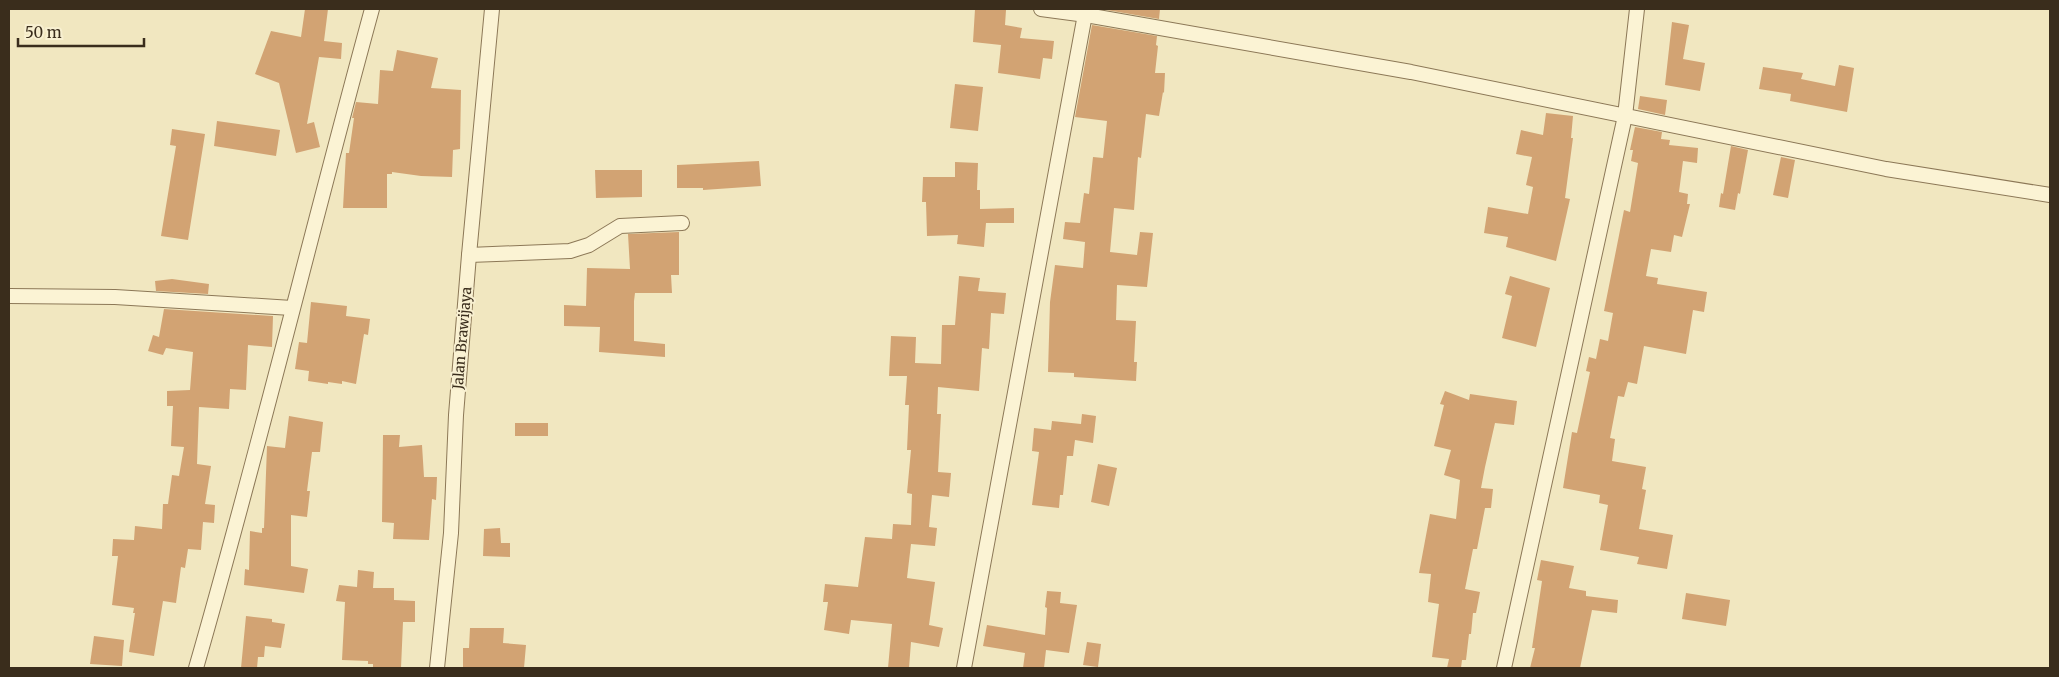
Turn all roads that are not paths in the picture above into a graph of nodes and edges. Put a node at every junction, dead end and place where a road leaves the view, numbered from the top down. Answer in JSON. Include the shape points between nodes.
{"nodes":[{"id":1,"x":372,"y":9,"type":"edge"},
{"id":2,"x":492,"y":9,"type":"edge"},
{"id":3,"x":1041,"y":9,"type":"edge"},
{"id":4,"x":1637,"y":9,"type":"edge"},
{"id":5,"x":1086,"y":12,"type":"edge"},
{"id":6,"x":1625,"y":116,"type":"junction"},
{"id":7,"x":2050,"y":195,"type":"edge"},
{"id":8,"x":682,"y":222,"type":"dead end"},
{"id":9,"x":469,"y":255,"type":"junction"},
{"id":10,"x":9,"y":296,"type":"edge"},
{"id":11,"x":292,"y":308,"type":"junction"},
{"id":12,"x":196,"y":668,"type":"edge"},
{"id":13,"x":437,"y":668,"type":"edge"},
{"id":14,"x":964,"y":668,"type":"edge"},
{"id":15,"x":1504,"y":668,"type":"edge"}],
"edges":[{"from":1,"to":11,"type":"street"},
{"from":2,"to":9,"type":"street","name":"Jalan Brawijaya"},
{"from":3,"to":5,"type":"street"},
{"from":4,"to":6,"type":"street"},
{"from":5,"to":6,"type":"street","via":[[1411,72]]},
{"from":5,"to":14,"type":"street"},
{"from":6,"to":7,"type":"street","via":[[1886,169]]},
{"from":6,"to":15,"type":"street"},
{"from":8,"to":9,"type":"street","via":[[620,226],[589,245],[570,251]]},
{"from":9,"to":13,"type":"street","name":"Jalan Brawijaya","via":[[456,415],[451,533]]},
{"from":10,"to":11,"type":"street","via":[[115,297]]},
{"from":11,"to":12,"type":"street","via":[[236,531]]}]}
